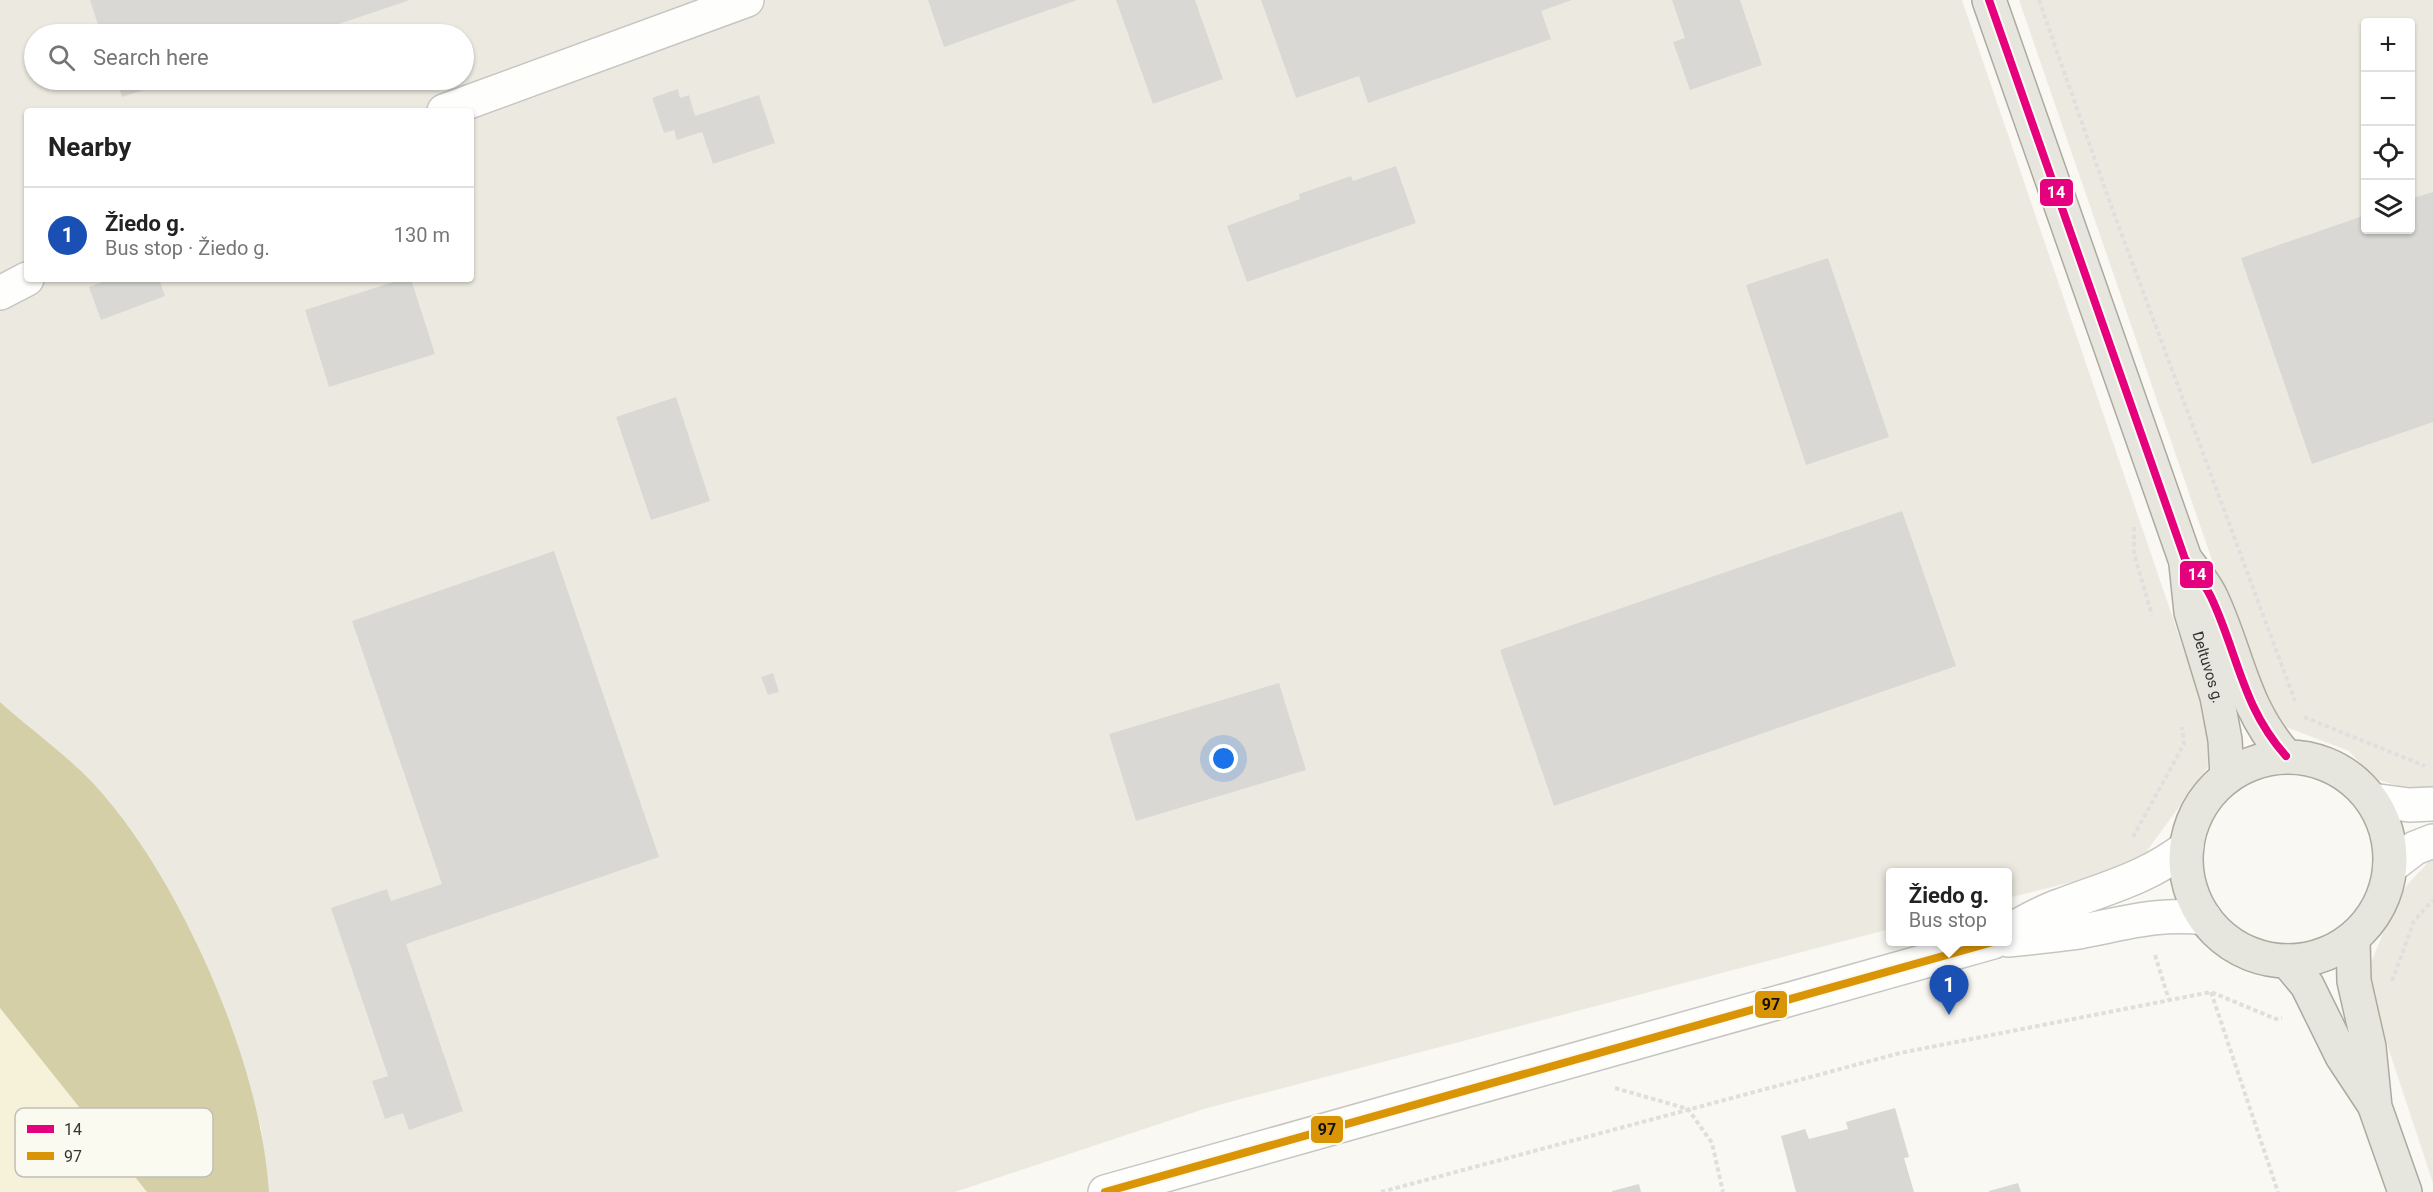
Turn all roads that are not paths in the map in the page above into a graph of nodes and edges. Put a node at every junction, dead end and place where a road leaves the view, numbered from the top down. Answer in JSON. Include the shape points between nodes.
{"nodes":[{"id":1,"x":747,"y":0,"type":"edge"},
{"id":2,"x":1989,"y":0,"type":"edge"},
{"id":3,"x":452,"y":108,"type":"edge"},
{"id":4,"x":24,"y":281,"type":"edge"},
{"id":5,"x":0,"y":293,"type":"edge"},
{"id":6,"x":2185,"y":559,"type":"junction"},
{"id":7,"x":2286,"y":756,"type":"junction"},
{"id":8,"x":2227,"y":777,"type":"junction"},
{"id":9,"x":2372,"y":800,"type":"junction"},
{"id":10,"x":2433,"y":804,"type":"edge"},
{"id":11,"x":2433,"y":841,"type":"edge"},
{"id":12,"x":2187,"y":847,"type":"junction"},
{"id":13,"x":2390,"y":867,"type":"junction"},
{"id":14,"x":2205,"y":918,"type":"junction"},
{"id":15,"x":2012,"y":930,"type":"edge"},
{"id":16,"x":2012,"y":938,"type":"edge"},
{"id":17,"x":2353,"y":939,"type":"junction"},
{"id":18,"x":1970,"y":946,"type":"edge"},
{"id":19,"x":2287,"y":961,"type":"junction"},
{"id":20,"x":2375,"y":1107,"type":"junction"},
{"id":21,"x":1105,"y":1192,"type":"edge"},
{"id":22,"x":2404,"y":1192,"type":"edge"}],
"edges":[{"from":1,"to":3,"type":"street"},
{"from":2,"to":6,"type":"main road","name":"Deltuvos g."},
{"from":4,"to":5,"type":"street"},
{"from":6,"to":7,"type":"main road","name":"Deltuvos g.","via":[[2211,596],[2244,687],[2266,734]]},
{"from":6,"to":8,"type":"main road","name":"Deltuvos g.","via":[[2192,612],[2221,718]]},
{"from":7,"to":8,"type":"main road","via":[[2255,763]]},
{"from":7,"to":9,"type":"main road","via":[[2319,761],[2349,776]]},
{"from":8,"to":12,"type":"main road","via":[[2207,796],[2194,820]]},
{"from":9,"to":10,"type":"street"},
{"from":9,"to":13,"type":"main road","via":[[2390,844]]},
{"from":11,"to":13,"type":"street","via":[[2415,848]]},
{"from":12,"to":14,"type":"main road","via":[[2187,872],[2193,896]]},
{"from":12,"to":15,"type":"street","via":[[2163,866],[2059,905]]},
{"from":13,"to":17,"type":"main road","via":[[2384,894],[2371,919]]},
{"from":14,"to":16,"type":"street","via":[[2143,917],[2072,933]]},
{"from":14,"to":19,"type":"main road","via":[[2241,950]]},
{"from":17,"to":19,"type":"main road","via":[[2333,951]]},
{"from":17,"to":20,"type":"main road","via":[[2358,1005],[2369,1047]]},
{"from":18,"to":21,"type":"street"},
{"from":19,"to":20,"type":"main road","via":[[2307,985],[2342,1056]]},
{"from":20,"to":22,"type":"main road"}]}
